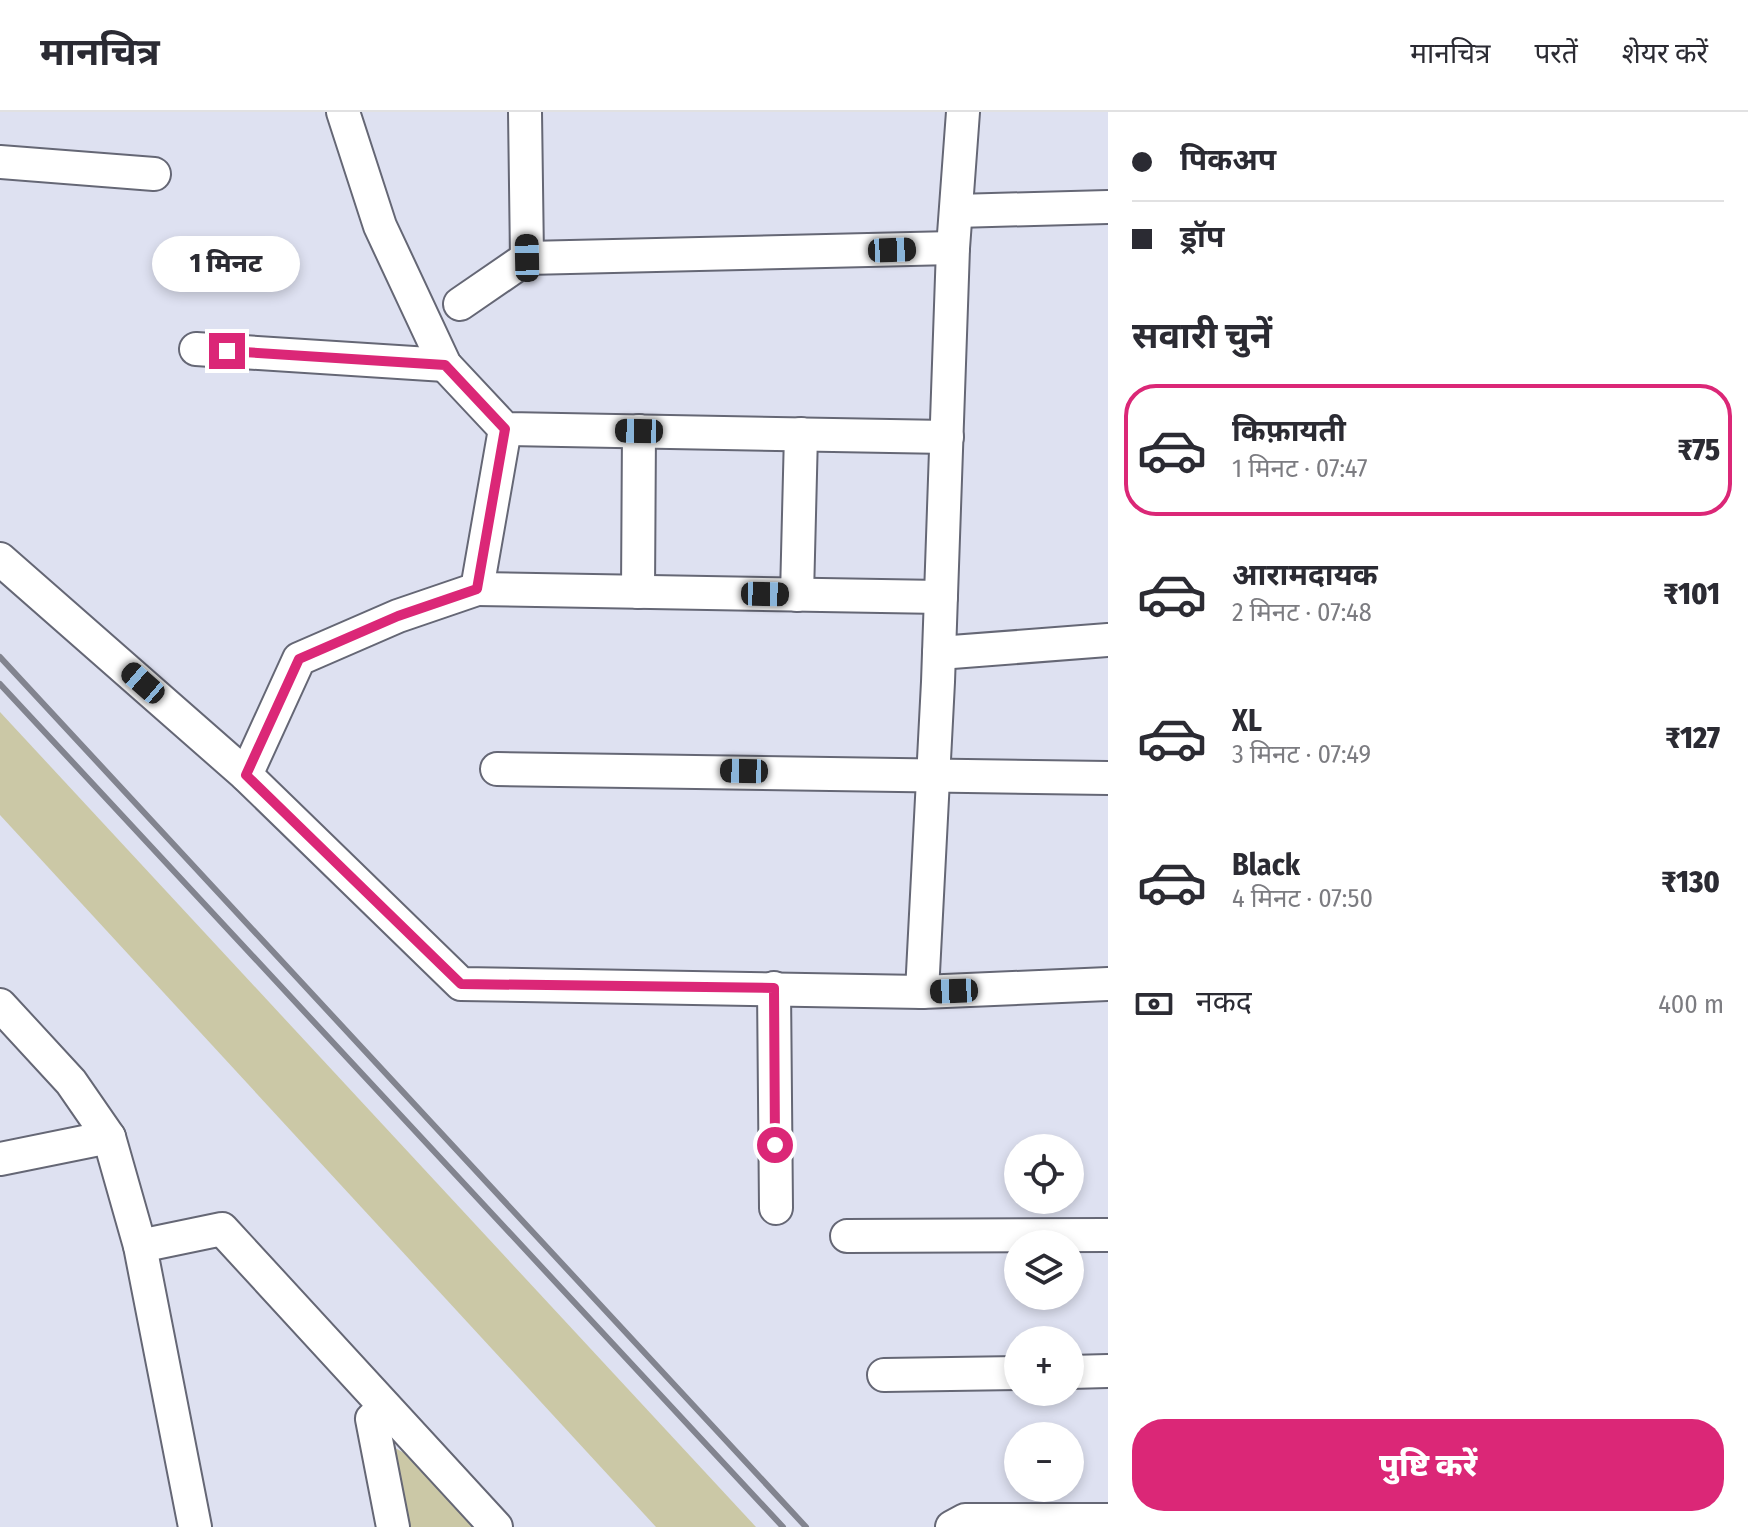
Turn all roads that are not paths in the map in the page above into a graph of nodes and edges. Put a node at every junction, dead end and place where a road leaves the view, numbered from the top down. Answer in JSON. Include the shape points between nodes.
{"nodes":[{"id":1,"x":343,"y":112,"type":"edge"},
{"id":2,"x":525,"y":112,"type":"edge"},
{"id":3,"x":963,"y":112,"type":"edge"},
{"id":4,"x":0,"y":162,"type":"edge"},
{"id":5,"x":154,"y":174,"type":"dead end"},
{"id":6,"x":1108,"y":207,"type":"edge"},
{"id":7,"x":956,"y":211,"type":"junction"},
{"id":8,"x":953,"y":248,"type":"junction"},
{"id":9,"x":527,"y":258,"type":"junction"},
{"id":10,"x":460,"y":304,"type":"dead end"},
{"id":11,"x":196,"y":349,"type":"dead end"},
{"id":12,"x":445,"y":365,"type":"junction"},
{"id":13,"x":505,"y":429,"type":"junction"},
{"id":14,"x":639,"y":431,"type":"junction"},
{"id":15,"x":801,"y":434,"type":"junction"},
{"id":16,"x":947,"y":437,"type":"junction"},
{"id":17,"x":0,"y":559,"type":"edge"},
{"id":18,"x":477,"y":589,"type":"junction"},
{"id":19,"x":638,"y":592,"type":"junction"},
{"id":20,"x":797,"y":595,"type":"junction"},
{"id":21,"x":941,"y":597,"type":"junction"},
{"id":22,"x":1108,"y":640,"type":"edge"},
{"id":23,"x":939,"y":653,"type":"junction"},
{"id":24,"x":497,"y":769,"type":"dead end"},
{"id":25,"x":246,"y":775,"type":"junction"},
{"id":26,"x":933,"y":776,"type":"junction"},
{"id":27,"x":1108,"y":778,"type":"edge"},
{"id":28,"x":1108,"y":984,"type":"edge"},
{"id":29,"x":774,"y":988,"type":"junction"},
{"id":30,"x":922,"y":992,"type":"junction"},
{"id":31,"x":0,"y":1005,"type":"edge"},
{"id":32,"x":109,"y":1137,"type":"junction"},
{"id":33,"x":0,"y":1159,"type":"edge"},
{"id":34,"x":776,"y":1208,"type":"dead end"},
{"id":35,"x":1108,"y":1235,"type":"edge"},
{"id":36,"x":847,"y":1236,"type":"dead end"},
{"id":37,"x":140,"y":1246,"type":"junction"},
{"id":38,"x":1108,"y":1371,"type":"edge"},
{"id":39,"x":1084,"y":1372,"type":"edge"},
{"id":40,"x":1004,"y":1373,"type":"edge"},
{"id":41,"x":884,"y":1375,"type":"dead end"},
{"id":42,"x":385,"y":1407,"type":"junction"},
{"id":43,"x":1108,"y":1520,"type":"edge"},
{"id":44,"x":195,"y":1527,"type":"edge"},
{"id":45,"x":393,"y":1527,"type":"edge"},
{"id":46,"x":496,"y":1527,"type":"edge"},
{"id":47,"x":952,"y":1527,"type":"edge"}],
"edges":[{"from":1,"to":12,"type":"street","via":[[380,226]]},
{"from":2,"to":9,"type":"street"},
{"from":3,"to":7,"type":"street"},
{"from":4,"to":5,"type":"street"},
{"from":6,"to":7,"type":"street"},
{"from":7,"to":8,"type":"street"},
{"from":8,"to":9,"type":"street"},
{"from":8,"to":16,"type":"street"},
{"from":9,"to":10,"type":"street"},
{"from":11,"to":12,"type":"street"},
{"from":12,"to":13,"type":"street"},
{"from":13,"to":14,"type":"street"},
{"from":13,"to":18,"type":"street"},
{"from":14,"to":15,"type":"street"},
{"from":14,"to":19,"type":"street"},
{"from":15,"to":16,"type":"street"},
{"from":15,"to":20,"type":"street"},
{"from":16,"to":21,"type":"street"},
{"from":17,"to":25,"type":"street"},
{"from":18,"to":19,"type":"street"},
{"from":18,"to":25,"type":"street","via":[[299,659]]},
{"from":19,"to":20,"type":"street"},
{"from":20,"to":21,"type":"street"},
{"from":21,"to":23,"type":"street"},
{"from":22,"to":23,"type":"street"},
{"from":23,"to":26,"type":"street"},
{"from":24,"to":26,"type":"street"},
{"from":25,"to":29,"type":"street","via":[[461,984]]},
{"from":26,"to":27,"type":"street"},
{"from":26,"to":30,"type":"street"},
{"from":28,"to":30,"type":"street"},
{"from":29,"to":30,"type":"street"},
{"from":29,"to":34,"type":"street"},
{"from":31,"to":32,"type":"street","via":[[71,1082]]},
{"from":32,"to":33,"type":"street"},
{"from":32,"to":37,"type":"street"},
{"from":35,"to":36,"type":"street"},
{"from":37,"to":42,"type":"street","via":[[222,1229]]},
{"from":37,"to":44,"type":"street"},
{"from":38,"to":39,"type":"street"},
{"from":40,"to":41,"type":"street"},
{"from":42,"to":45,"type":"street","via":[[372,1419]]},
{"from":42,"to":46,"type":"street"},
{"from":43,"to":47,"type":"street","via":[[965,1520]]}]}
